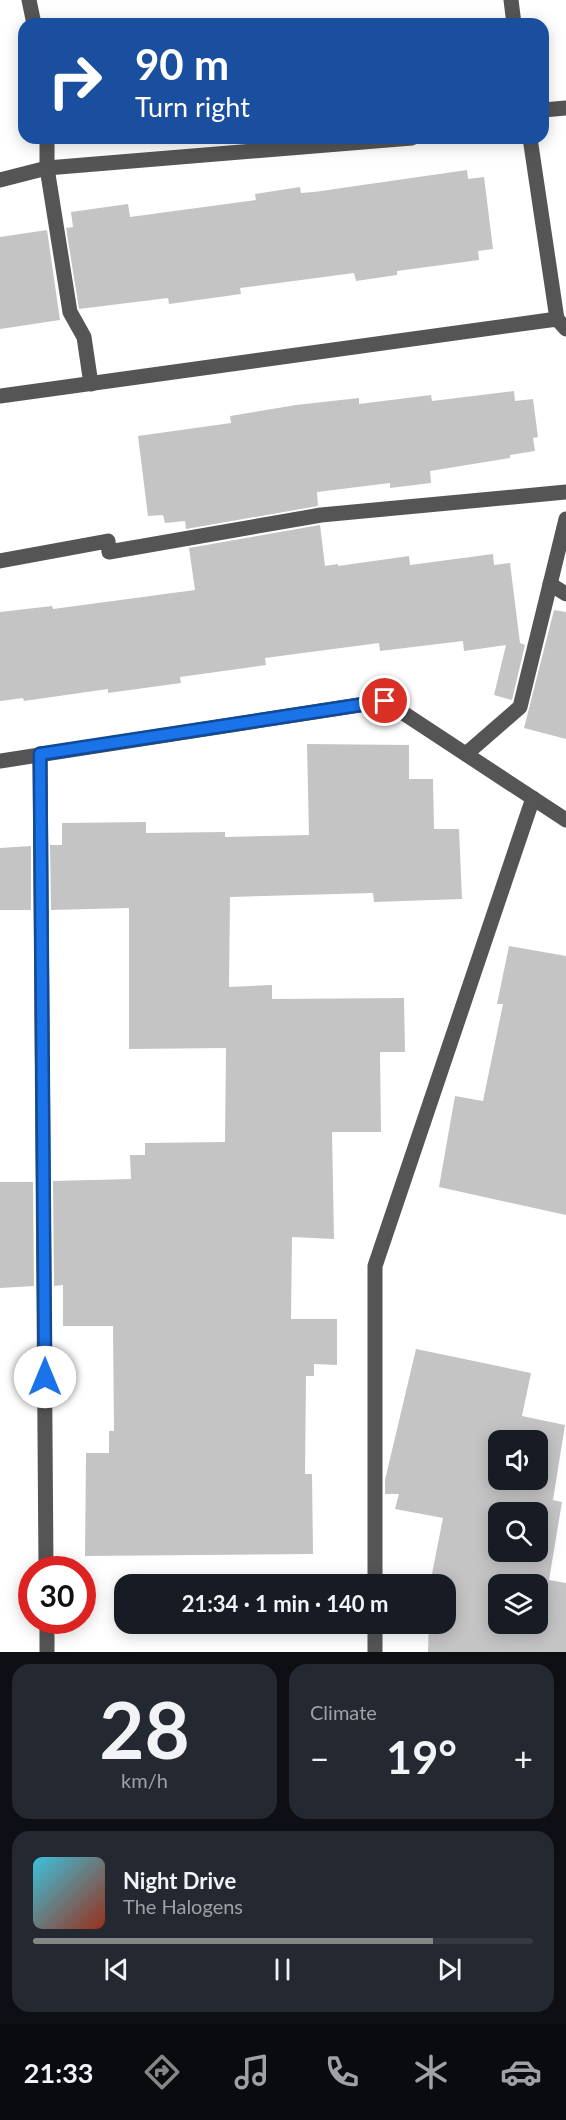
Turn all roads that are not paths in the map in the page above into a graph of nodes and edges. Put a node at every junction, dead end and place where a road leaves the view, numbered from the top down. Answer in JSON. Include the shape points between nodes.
{"nodes":[{"id":1,"x":29,"y":0,"type":"edge"},
{"id":2,"x":511,"y":0,"type":"edge"},
{"id":3,"x":33,"y":18,"type":"edge"},
{"id":4,"x":513,"y":18,"type":"edge"},
{"id":5,"x":566,"y":108,"type":"edge"},
{"id":6,"x":549,"y":109,"type":"edge"},
{"id":7,"x":47,"y":144,"type":"edge"},
{"id":8,"x":339,"y":144,"type":"edge"},
{"id":9,"x":531,"y":144,"type":"edge"},
{"id":10,"x":47,"y":168,"type":"junction"},
{"id":11,"x":0,"y":180,"type":"edge"},
{"id":12,"x":561,"y":324,"type":"edge"},
{"id":13,"x":91,"y":384,"type":"junction"},
{"id":14,"x":0,"y":396,"type":"edge"},
{"id":15,"x":566,"y":492,"type":"edge"},
{"id":16,"x":566,"y":519,"type":"edge"},
{"id":17,"x":0,"y":561,"type":"edge"},
{"id":18,"x":550,"y":584,"type":"junction"},
{"id":19,"x":566,"y":594,"type":"edge"},
{"id":20,"x":40,"y":754,"type":"junction"},
{"id":21,"x":466,"y":754,"type":"junction"},
{"id":22,"x":0,"y":761,"type":"edge"},
{"id":23,"x":534,"y":798,"type":"junction"},
{"id":24,"x":566,"y":820,"type":"edge"},
{"id":25,"x":46,"y":1556,"type":"edge"},
{"id":26,"x":375,"y":1574,"type":"edge"},
{"id":27,"x":47,"y":1634,"type":"edge"},
{"id":28,"x":375,"y":1634,"type":"edge"},
{"id":29,"x":47,"y":1652,"type":"edge"},
{"id":30,"x":375,"y":1652,"type":"edge"}],
"edges":[{"from":1,"to":3,"type":"street"},
{"from":2,"to":4,"type":"street"},
{"from":5,"to":6,"type":"street"},
{"from":7,"to":10,"type":"street"},
{"from":8,"to":10,"type":"street"},
{"from":9,"to":12,"type":"street"},
{"from":10,"to":11,"type":"street"},
{"from":10,"to":13,"type":"street","via":[[70,312],[84,337]]},
{"from":12,"to":13,"type":"street"},
{"from":13,"to":14,"type":"street"},
{"from":15,"to":17,"type":"street","via":[[321,515],[109,552],[108,541]]},
{"from":16,"to":18,"type":"street"},
{"from":18,"to":19,"type":"street"},
{"from":18,"to":21,"type":"street","via":[[520,707]]},
{"from":20,"to":21,"type":"street","via":[[385,701]]},
{"from":20,"to":22,"type":"street"},
{"from":20,"to":25,"type":"street"},
{"from":21,"to":23,"type":"street"},
{"from":23,"to":24,"type":"street"},
{"from":23,"to":26,"type":"street","via":[[375,1266]]},
{"from":27,"to":29,"type":"street"},
{"from":28,"to":30,"type":"street"}]}
